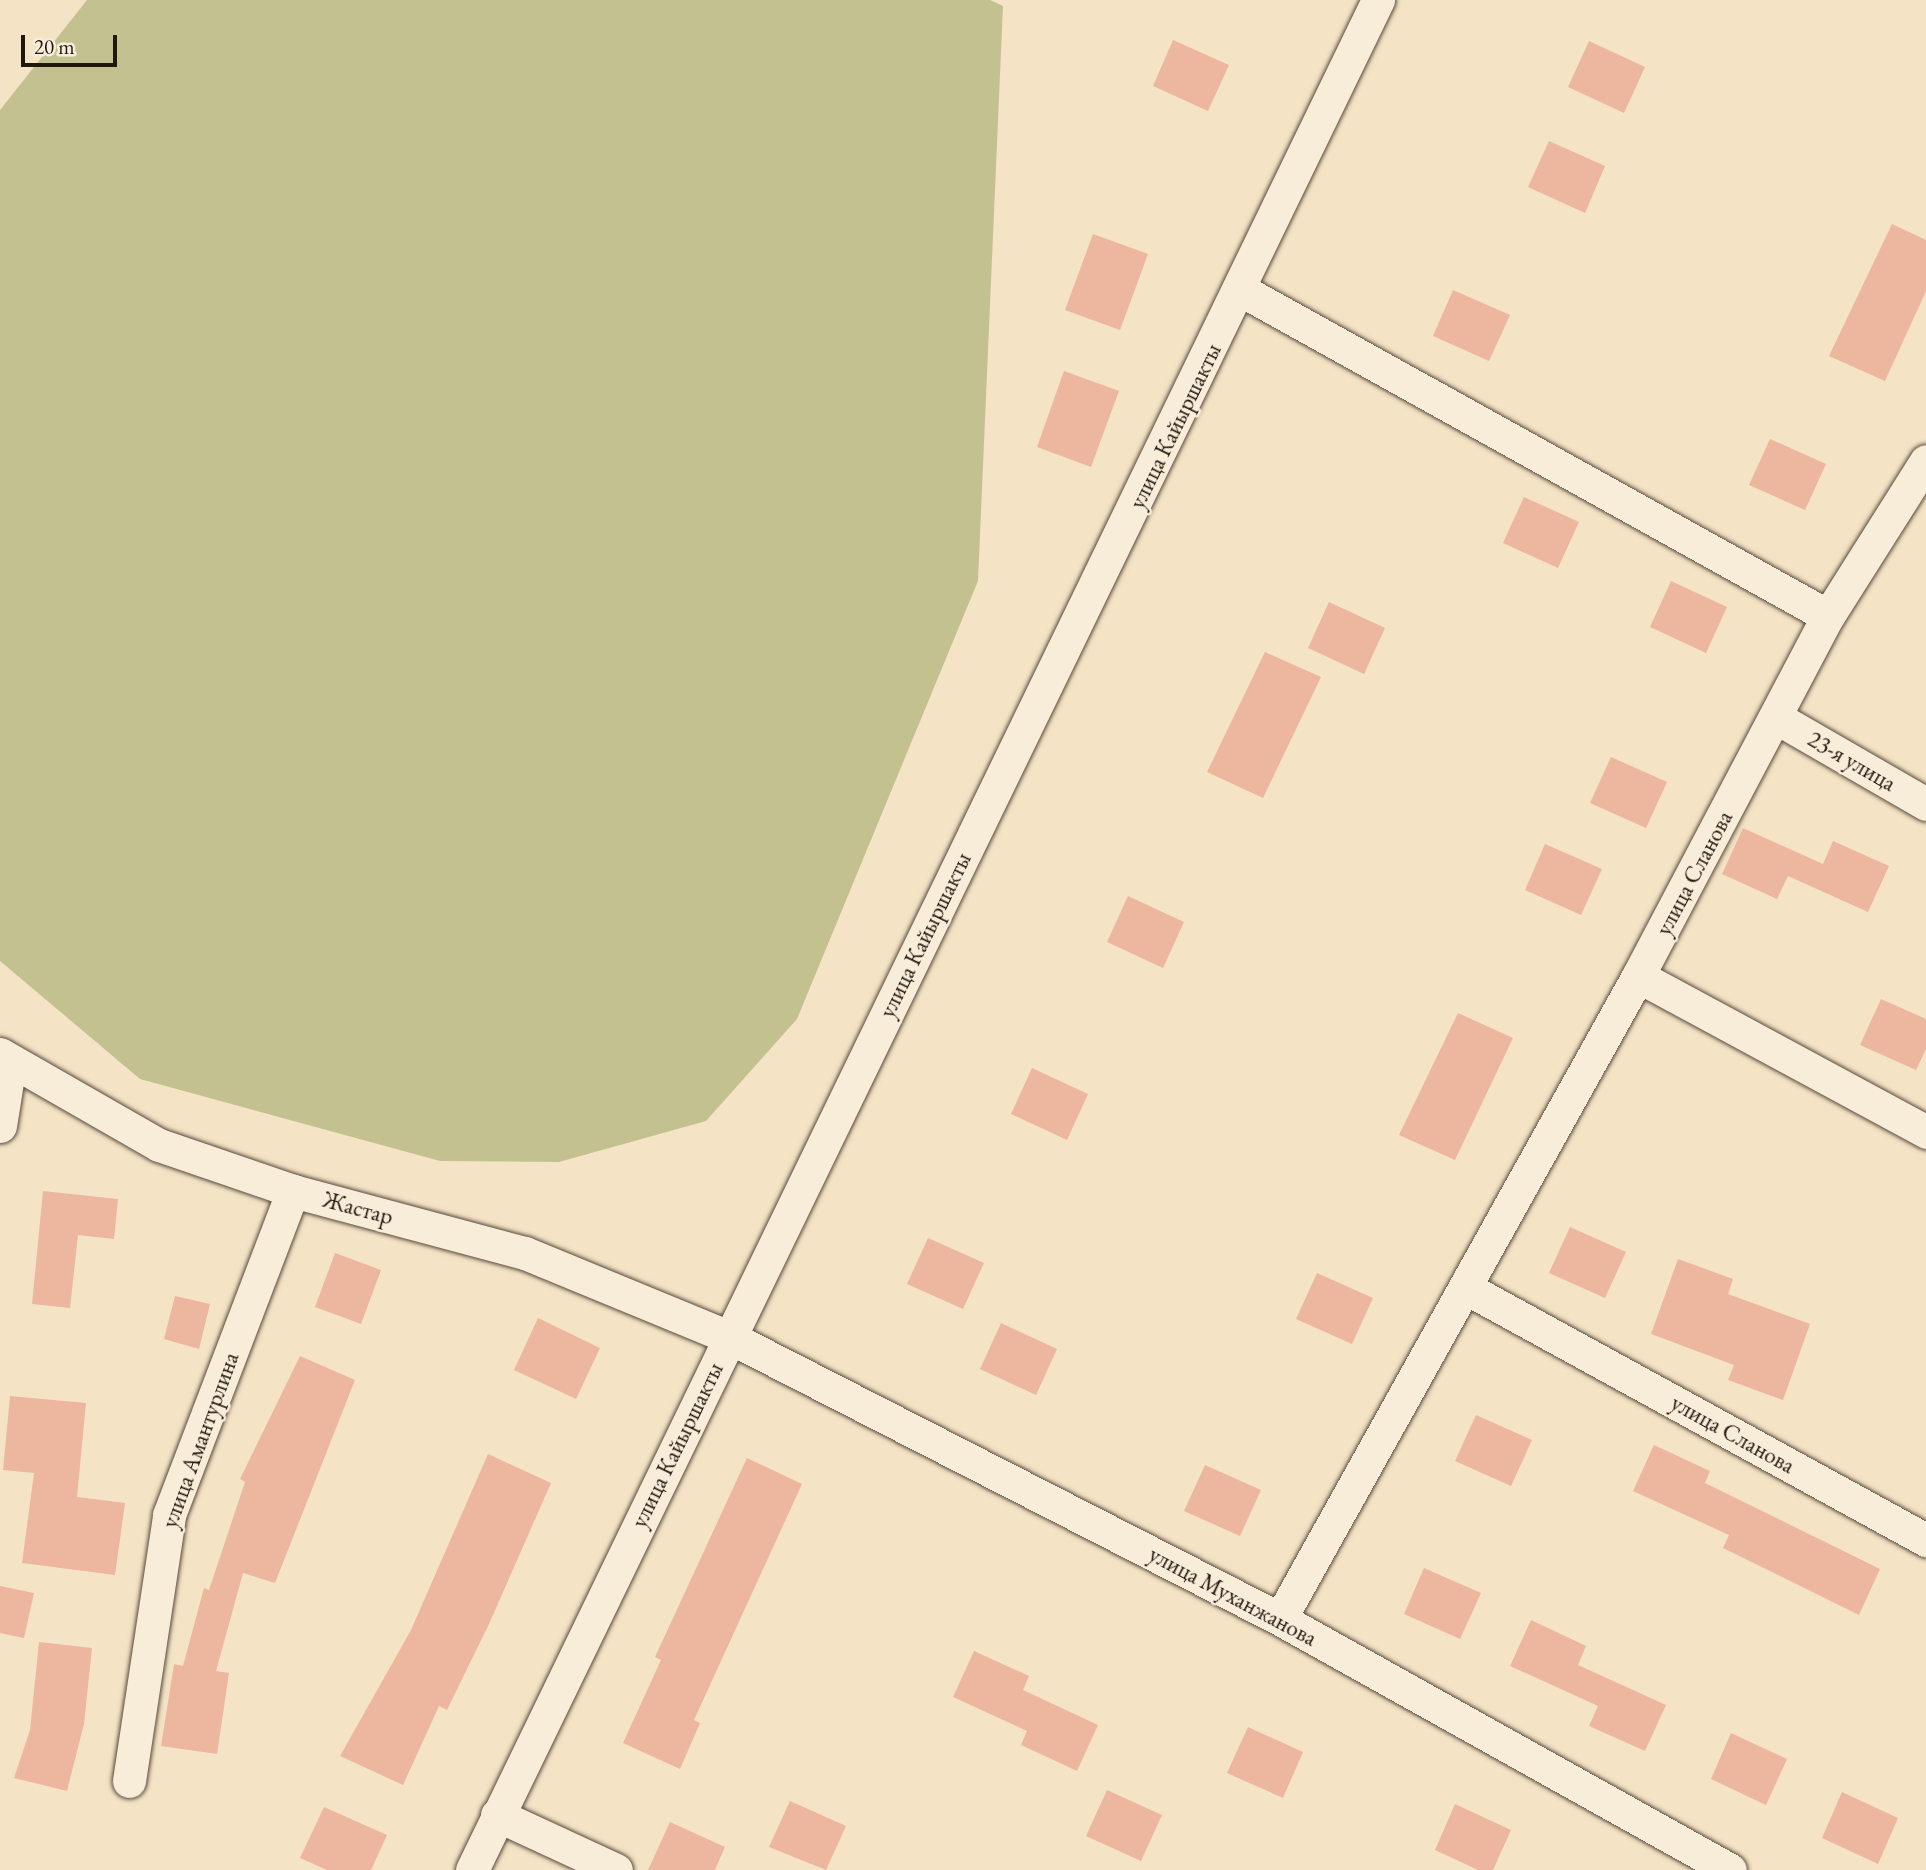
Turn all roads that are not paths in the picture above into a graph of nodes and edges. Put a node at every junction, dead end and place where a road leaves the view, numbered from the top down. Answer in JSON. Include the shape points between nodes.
{"nodes":[{"id":1,"x":1378,"y":0,"type":"edge"},
{"id":2,"x":1241,"y":290,"type":"junction"},
{"id":3,"x":1926,"y":461,"type":"edge"},
{"id":4,"x":1828,"y":616,"type":"junction"},
{"id":5,"x":1777,"y":718,"type":"junction"},
{"id":6,"x":1926,"y":804,"type":"edge"},
{"id":7,"x":1639,"y":975,"type":"junction"},
{"id":8,"x":5,"y":1059,"type":"edge"},
{"id":9,"x":0,"y":1126,"type":"edge"},
{"id":10,"x":1926,"y":1132,"type":"edge"},
{"id":11,"x":293,"y":1191,"type":"junction"},
{"id":12,"x":1466,"y":1288,"type":"junction"},
{"id":13,"x":729,"y":1337,"type":"junction"},
{"id":14,"x":1926,"y":1540,"type":"edge"},
{"id":15,"x":1279,"y":1619,"type":"junction"},
{"id":16,"x":129,"y":1781,"type":"dead end"},
{"id":17,"x":497,"y":1815,"type":"junction"},
{"id":18,"x":472,"y":1870,"type":"edge"},
{"id":19,"x":616,"y":1870,"type":"edge"},
{"id":20,"x":1730,"y":1870,"type":"edge"}],
"edges":[{"from":1,"to":2,"type":"street","name":"улица Кайыршакты"},
{"from":2,"to":4,"type":"street"},
{"from":2,"to":13,"type":"street","name":"улица Кайыршакты"},
{"from":3,"to":4,"type":"street","name":"улица Сланова"},
{"from":4,"to":5,"type":"street","name":"улица Сланова"},
{"from":5,"to":6,"type":"street","name":"23-я улица"},
{"from":5,"to":7,"type":"street","name":"улица Сланова"},
{"from":7,"to":10,"type":"street"},
{"from":7,"to":12,"type":"street","name":"улица Сланова"},
{"from":8,"to":9,"type":"street"},
{"from":8,"to":11,"type":"street","name":"Жастар","via":[[159,1145]]},
{"from":11,"to":13,"type":"street","name":"Жастар","via":[[525,1253]]},
{"from":11,"to":16,"type":"street","name":"улица Амантурлина","via":[[169,1515]]},
{"from":12,"to":14,"type":"street","name":"улица Сланова"},
{"from":12,"to":15,"type":"street","name":"улица Сланова"},
{"from":13,"to":15,"type":"street","name":"улица Муханжанова"},
{"from":13,"to":17,"type":"street","name":"улица Кайыршакты"},
{"from":15,"to":20,"type":"street","name":"улица Муханжанова"},
{"from":17,"to":18,"type":"street","name":"улица Кайыршакты"},
{"from":17,"to":19,"type":"street"}]}
